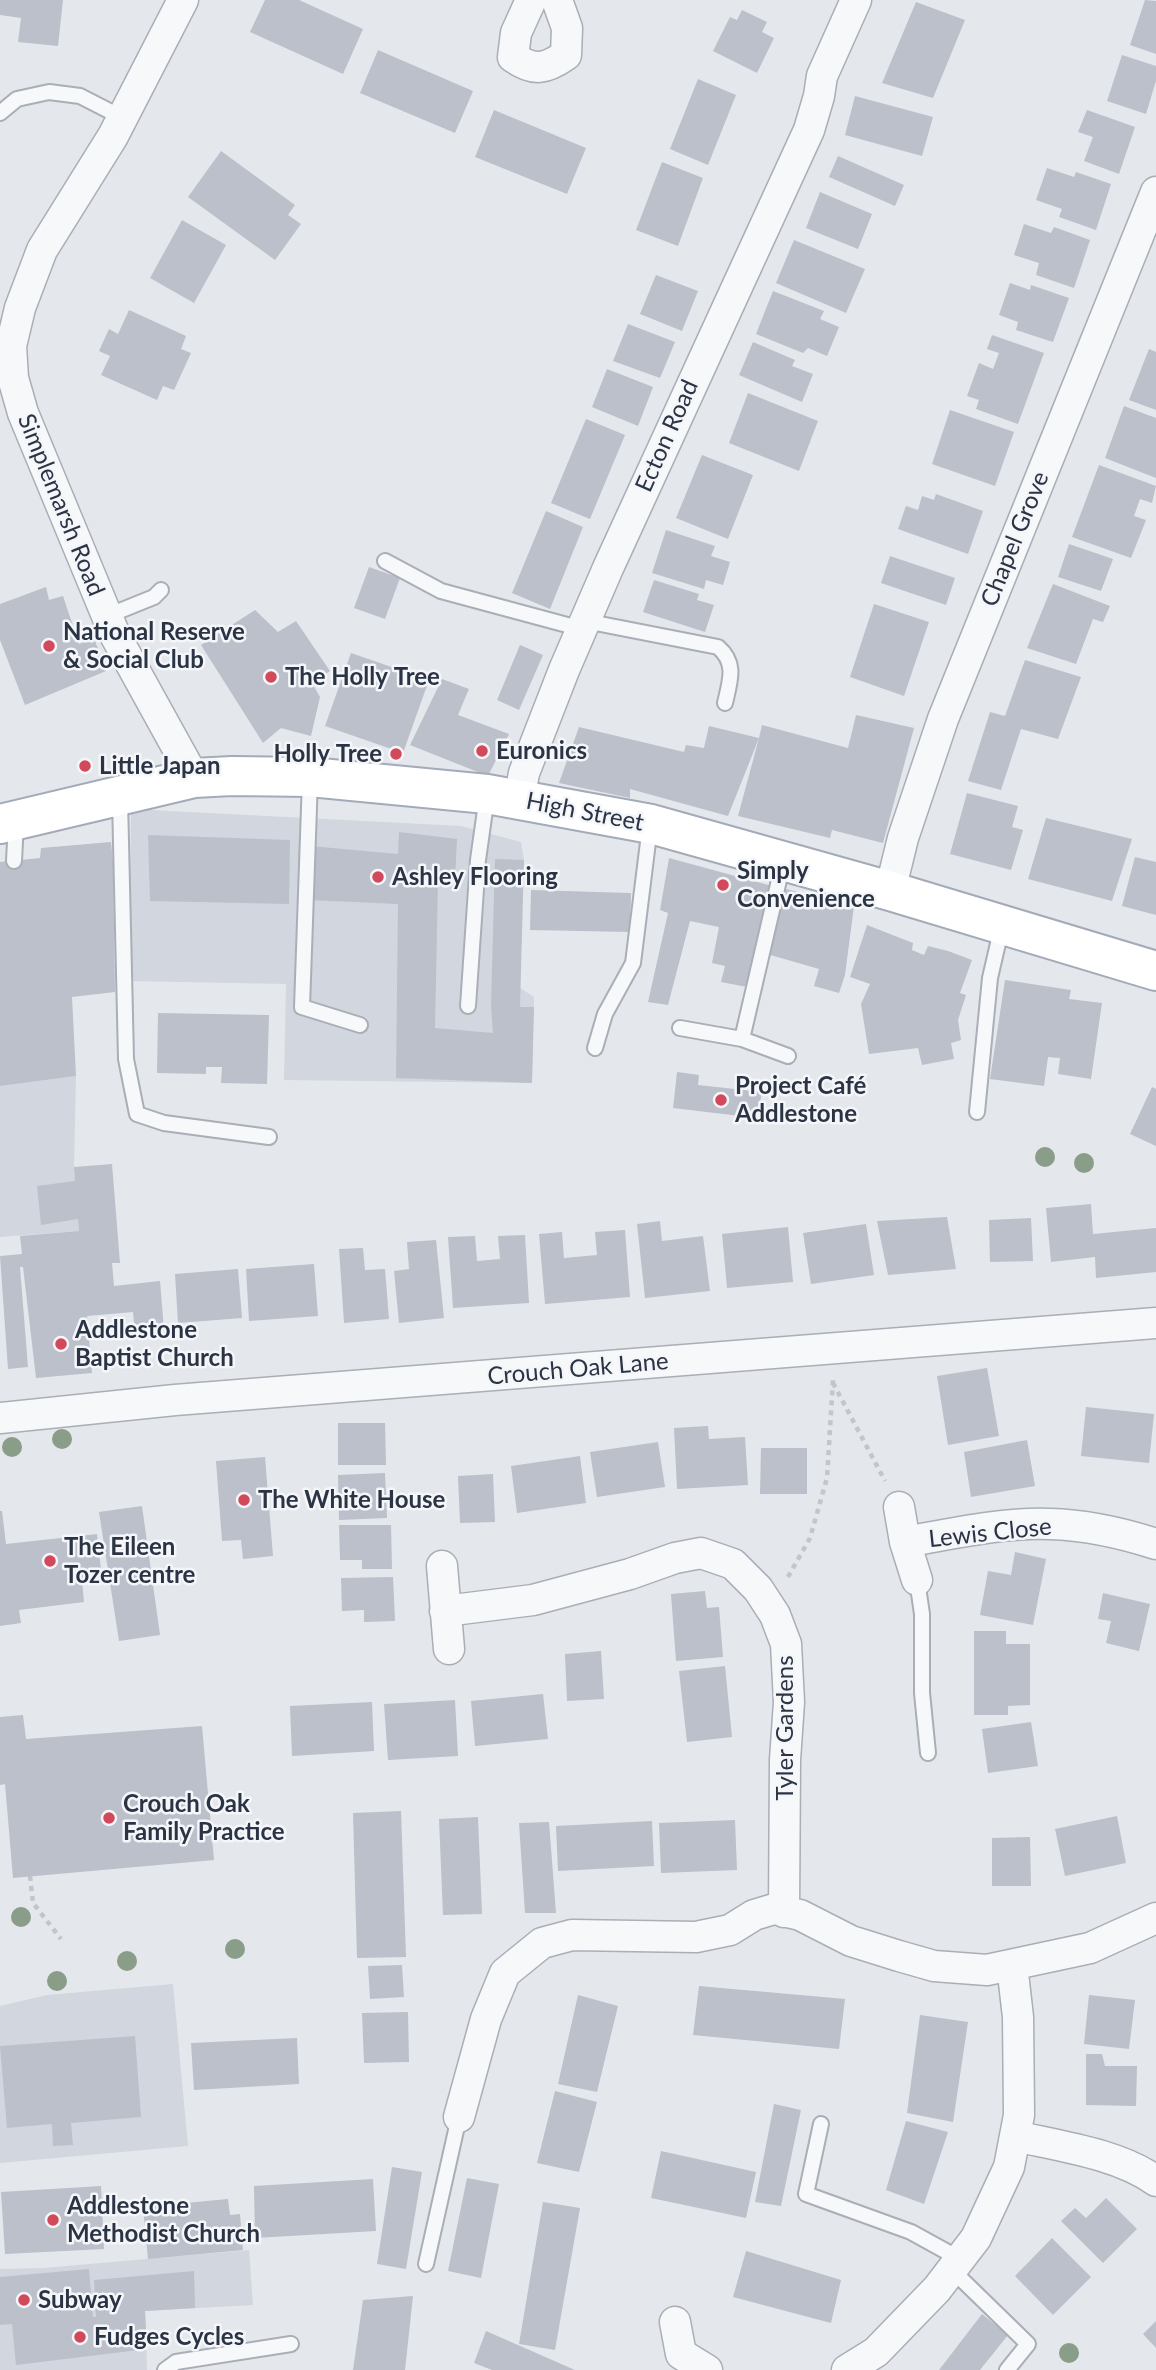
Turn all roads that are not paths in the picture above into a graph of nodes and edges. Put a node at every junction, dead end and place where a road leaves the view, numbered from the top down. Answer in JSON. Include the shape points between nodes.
{"nodes":[{"id":1,"x":183,"y":0,"type":"edge"},
{"id":2,"x":531,"y":0,"type":"edge"},
{"id":3,"x":557,"y":0,"type":"edge"},
{"id":4,"x":856,"y":0,"type":"edge"},
{"id":5,"x":0,"y":113,"type":"edge"},
{"id":6,"x":123,"y":118,"type":"junction"},
{"id":7,"x":1156,"y":192,"type":"edge"},
{"id":8,"x":384,"y":561,"type":"dead end"},
{"id":9,"x":161,"y":590,"type":"dead end"},
{"id":10,"x":107,"y":616,"type":"junction"},
{"id":11,"x":583,"y":625,"type":"junction"},
{"id":12,"x":726,"y":703,"type":"dead end"},
{"id":13,"x":310,"y":777,"type":"junction"},
{"id":14,"x":194,"y":778,"type":"junction"},
{"id":15,"x":120,"y":794,"type":"junction"},
{"id":16,"x":503,"y":797,"type":"junction"},
{"id":17,"x":8,"y":822,"type":"edge"},
{"id":18,"x":650,"y":824,"type":"junction"},
{"id":19,"x":14,"y":861,"type":"dead end"},
{"id":20,"x":783,"y":862,"type":"junction"},
{"id":21,"x":890,"y":891,"type":"junction"},
{"id":22,"x":1002,"y":925,"type":"junction"},
{"id":23,"x":1156,"y":971,"type":"edge"},
{"id":24,"x":468,"y":1006,"type":"dead end"},
{"id":25,"x":360,"y":1025,"type":"dead end"},
{"id":26,"x":680,"y":1028,"type":"dead end"},
{"id":27,"x":742,"y":1039,"type":"junction"},
{"id":28,"x":595,"y":1048,"type":"dead end"},
{"id":29,"x":788,"y":1056,"type":"dead end"},
{"id":30,"x":977,"y":1112,"type":"dead end"},
{"id":31,"x":270,"y":1138,"type":"dead end"},
{"id":32,"x":1156,"y":1323,"type":"edge"},
{"id":33,"x":0,"y":1418,"type":"edge"},
{"id":34,"x":899,"y":1507,"type":"road end"},
{"id":35,"x":905,"y":1542,"type":"junction"},
{"id":36,"x":1156,"y":1544,"type":"edge"},
{"id":37,"x":442,"y":1566,"type":"dead end"},
{"id":38,"x":917,"y":1580,"type":"joint"},
{"id":39,"x":446,"y":1611,"type":"junction"},
{"id":40,"x":449,"y":1649,"type":"dead end"},
{"id":41,"x":928,"y":1753,"type":"dead end"},
{"id":42,"x":784,"y":1912,"type":"junction"},
{"id":43,"x":1156,"y":1918,"type":"edge"},
{"id":44,"x":1012,"y":1965,"type":"junction"},
{"id":45,"x":459,"y":2117,"type":"joint"},
{"id":46,"x":821,"y":2124,"type":"dead end"},
{"id":47,"x":1015,"y":2136,"type":"junction"},
{"id":48,"x":1156,"y":2181,"type":"edge"},
{"id":49,"x":426,"y":2264,"type":"dead end"},
{"id":50,"x":956,"y":2264,"type":"junction"},
{"id":51,"x":675,"y":2322,"type":"dead end"},
{"id":52,"x":291,"y":2344,"type":"dead end"},
{"id":53,"x":676,"y":2362,"type":"edge"},
{"id":54,"x":165,"y":2370,"type":"edge"},
{"id":55,"x":707,"y":2370,"type":"edge"},
{"id":56,"x":847,"y":2370,"type":"edge"},
{"id":57,"x":1007,"y":2370,"type":"edge"}],
"edges":[{"from":1,"to":6,"type":"street","name":"Simplemarsh Road"},
{"from":2,"to":3,"type":"street","via":[[516,33],[513,57],[526,66],[549,67],[566,55],[567,28]]},
{"from":4,"to":11,"type":"street","name":"Ecton Road","via":[[822,76],[809,130]]},
{"from":5,"to":6,"type":"lane","via":[[17,99],[49,92],[80,96]]},
{"from":6,"to":10,"type":"street","name":"Simplemarsh Road","via":[[42,250],[11,346],[13,377],[23,412]]},
{"from":7,"to":21,"type":"street","name":"Chapel Grove","via":[[943,719]]},
{"from":8,"to":11,"type":"lane","via":[[440,591]]},
{"from":9,"to":10,"type":"lane","via":[[155,597]]},
{"from":10,"to":14,"type":"street","name":"Simplemarsh Road"},
{"from":11,"to":12,"type":"lane","via":[[718,647],[727,654],[732,670]]},
{"from":11,"to":16,"type":"street","name":"Ecton Road","via":[[524,772]]},
{"from":13,"to":14,"type":"main road","name":"High Street"},
{"from":13,"to":16,"type":"main road","name":"High Street"},
{"from":13,"to":25,"type":"lane","via":[[302,1007]]},
{"from":14,"to":15,"type":"main road","name":"High Street"},
{"from":15,"to":17,"type":"main road","name":"High Street"},
{"from":15,"to":31,"type":"lane","via":[[126,1059],[137,1114],[164,1123]]},
{"from":16,"to":18,"type":"main road","name":"High Street"},
{"from":16,"to":24,"type":"lane","via":[[478,860]]},
{"from":17,"to":19,"type":"lane"},
{"from":18,"to":20,"type":"main road","name":"High Street"},
{"from":18,"to":28,"type":"lane","via":[[633,962],[606,1014]]},
{"from":20,"to":21,"type":"main road","name":"High Street"},
{"from":20,"to":27,"type":"lane"},
{"from":21,"to":22,"type":"main road","name":"High Street"},
{"from":22,"to":23,"type":"main road","name":"High Street"},
{"from":22,"to":30,"type":"lane","via":[[990,978]]},
{"from":26,"to":27,"type":"lane"},
{"from":27,"to":29,"type":"lane"},
{"from":32,"to":33,"type":"street","name":"Crouch Oak Lane","via":[[187,1399]]},
{"from":34,"to":35,"type":"street","name":"Lewis Close"},
{"from":35,"to":36,"type":"street","name":"Lewis Close","via":[[971,1530],[1049,1524],[1123,1533]]},
{"from":35,"to":38,"type":"street","name":"Lewis Close"},
{"from":37,"to":39,"type":"street"},
{"from":38,"to":41,"type":"lane"},
{"from":39,"to":40,"type":"street"},
{"from":39,"to":42,"type":"street","name":"Tyler Gardens","via":[[533,1600],[701,1553],[733,1564],[771,1608],[786,1644]]},
{"from":42,"to":44,"type":"street","via":[[800,1915],[850,1941],[934,1966],[987,1970]]},
{"from":42,"to":45,"type":"street","via":[[774,1909],[730,1930],[696,1937],[572,1936],[542,1943],[505,1973],[486,2018]]},
{"from":43,"to":44,"type":"street","via":[[1090,1948]]},
{"from":44,"to":47,"type":"street","via":[[1018,2017]]},
{"from":45,"to":49,"type":"lane"},
{"from":46,"to":50,"type":"lane","via":[[806,2194],[911,2232]]},
{"from":47,"to":48,"type":"street","via":[[1099,2156]]},
{"from":47,"to":50,"type":"street","via":[[1009,2168],[976,2238]]},
{"from":50,"to":56,"type":"street","via":[[876,2352]]},
{"from":50,"to":57,"type":"lane","via":[[1028,2344]]},
{"from":51,"to":53,"type":"street"},
{"from":52,"to":54,"type":"lane","via":[[176,2362]]},
{"from":53,"to":55,"type":"street"}]}
